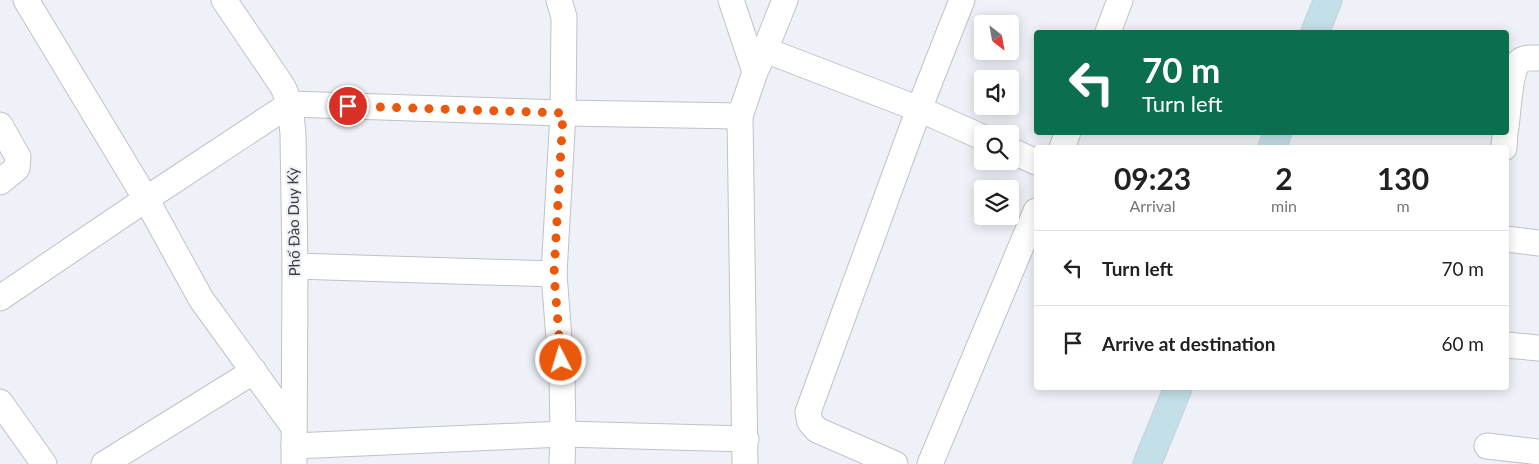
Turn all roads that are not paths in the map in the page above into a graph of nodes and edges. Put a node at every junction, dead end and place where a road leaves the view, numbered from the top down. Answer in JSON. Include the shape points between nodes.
{"nodes":[{"id":1,"x":26,"y":0,"type":"edge"},
{"id":2,"x":224,"y":0,"type":"edge"},
{"id":3,"x":559,"y":0,"type":"edge"},
{"id":4,"x":731,"y":0,"type":"edge"},
{"id":5,"x":785,"y":0,"type":"edge"},
{"id":6,"x":962,"y":0,"type":"edge"},
{"id":7,"x":1120,"y":0,"type":"edge"},
{"id":8,"x":1328,"y":0,"type":"edge"},
{"id":9,"x":1109,"y":30,"type":"edge"},
{"id":10,"x":1316,"y":30,"type":"edge"},
{"id":11,"x":1539,"y":58,"type":"edge"},
{"id":12,"x":760,"y":61,"type":"junction"},
{"id":13,"x":290,"y":104,"type":"junction"},
{"id":14,"x":1509,"y":106,"type":"edge"},
{"id":15,"x":919,"y":109,"type":"junction"},
{"id":16,"x":563,"y":113,"type":"junction"},
{"id":17,"x":740,"y":116,"type":"junction"},
{"id":18,"x":0,"y":125,"type":"edge"},
{"id":19,"x":974,"y":134,"type":"edge"},
{"id":20,"x":1019,"y":154,"type":"edge"},
{"id":21,"x":1034,"y":161,"type":"edge"},
{"id":22,"x":0,"y":182,"type":"edge"},
{"id":23,"x":146,"y":199,"type":"junction"},
{"id":24,"x":1034,"y":216,"type":"edge"},
{"id":25,"x":1509,"y":239,"type":"edge"},
{"id":26,"x":1539,"y":243,"type":"edge"},
{"id":27,"x":295,"y":266,"type":"junction"},
{"id":28,"x":554,"y":274,"type":"junction"},
{"id":29,"x":0,"y":298,"type":"edge"},
{"id":30,"x":1509,"y":345,"type":"edge"},
{"id":31,"x":1539,"y":348,"type":"edge"},
{"id":32,"x":254,"y":371,"type":"junction"},
{"id":33,"x":1177,"y":390,"type":"edge"},
{"id":34,"x":0,"y":402,"type":"edge"},
{"id":35,"x":563,"y":434,"type":"junction"},
{"id":36,"x":746,"y":440,"type":"junction"},
{"id":37,"x":294,"y":445,"type":"edge"},
{"id":38,"x":1487,"y":446,"type":"dead end"},
{"id":39,"x":1539,"y":452,"type":"edge"},
{"id":40,"x":44,"y":464,"type":"edge"},
{"id":41,"x":104,"y":464,"type":"edge"},
{"id":42,"x":562,"y":464,"type":"edge"},
{"id":43,"x":745,"y":464,"type":"edge"},
{"id":44,"x":895,"y":464,"type":"edge"},
{"id":45,"x":930,"y":464,"type":"edge"},
{"id":46,"x":1147,"y":464,"type":"edge"}],
"edges":[{"from":1,"to":23,"type":"street"},
{"from":2,"to":13,"type":"street","name":"Phố Đào Duy Kỳ","via":[[283,87]]},
{"from":3,"to":16,"type":"street","via":[[564,17]]},
{"from":4,"to":12,"type":"street"},
{"from":5,"to":12,"type":"street"},
{"from":6,"to":15,"type":"street"},
{"from":7,"to":9,"type":"street"},
{"from":8,"to":10,"type":"street"},
{"from":11,"to":14,"type":"street","via":[[1520,61],[1514,70]]},
{"from":12,"to":15,"type":"street"},
{"from":12,"to":17,"type":"street"},
{"from":13,"to":16,"type":"street"},
{"from":13,"to":23,"type":"street"},
{"from":13,"to":27,"type":"street","name":"Phố Đào Duy Kỳ"},
{"from":15,"to":19,"type":"street"},
{"from":15,"to":44,"type":"street","via":[[808,412],[810,422],[817,430]]},
{"from":16,"to":17,"type":"street"},
{"from":16,"to":28,"type":"street"},
{"from":17,"to":36,"type":"street"},
{"from":18,"to":22,"type":"street","via":[[18,157],[17,168]]},
{"from":20,"to":21,"type":"street"},
{"from":23,"to":29,"type":"street"},
{"from":23,"to":32,"type":"street","via":[[201,299]]},
{"from":24,"to":45,"type":"street"},
{"from":25,"to":26,"type":"street"},
{"from":27,"to":28,"type":"street"},
{"from":27,"to":37,"type":"street","name":"Phố Đào Duy Kỳ"},
{"from":28,"to":35,"type":"street"},
{"from":30,"to":31,"type":"street"},
{"from":32,"to":37,"type":"street"},
{"from":32,"to":41,"type":"street"},
{"from":33,"to":46,"type":"street"},
{"from":34,"to":40,"type":"street"},
{"from":35,"to":36,"type":"street"},
{"from":35,"to":37,"type":"street"},
{"from":35,"to":42,"type":"street"},
{"from":36,"to":43,"type":"street"},
{"from":38,"to":39,"type":"street"}]}
